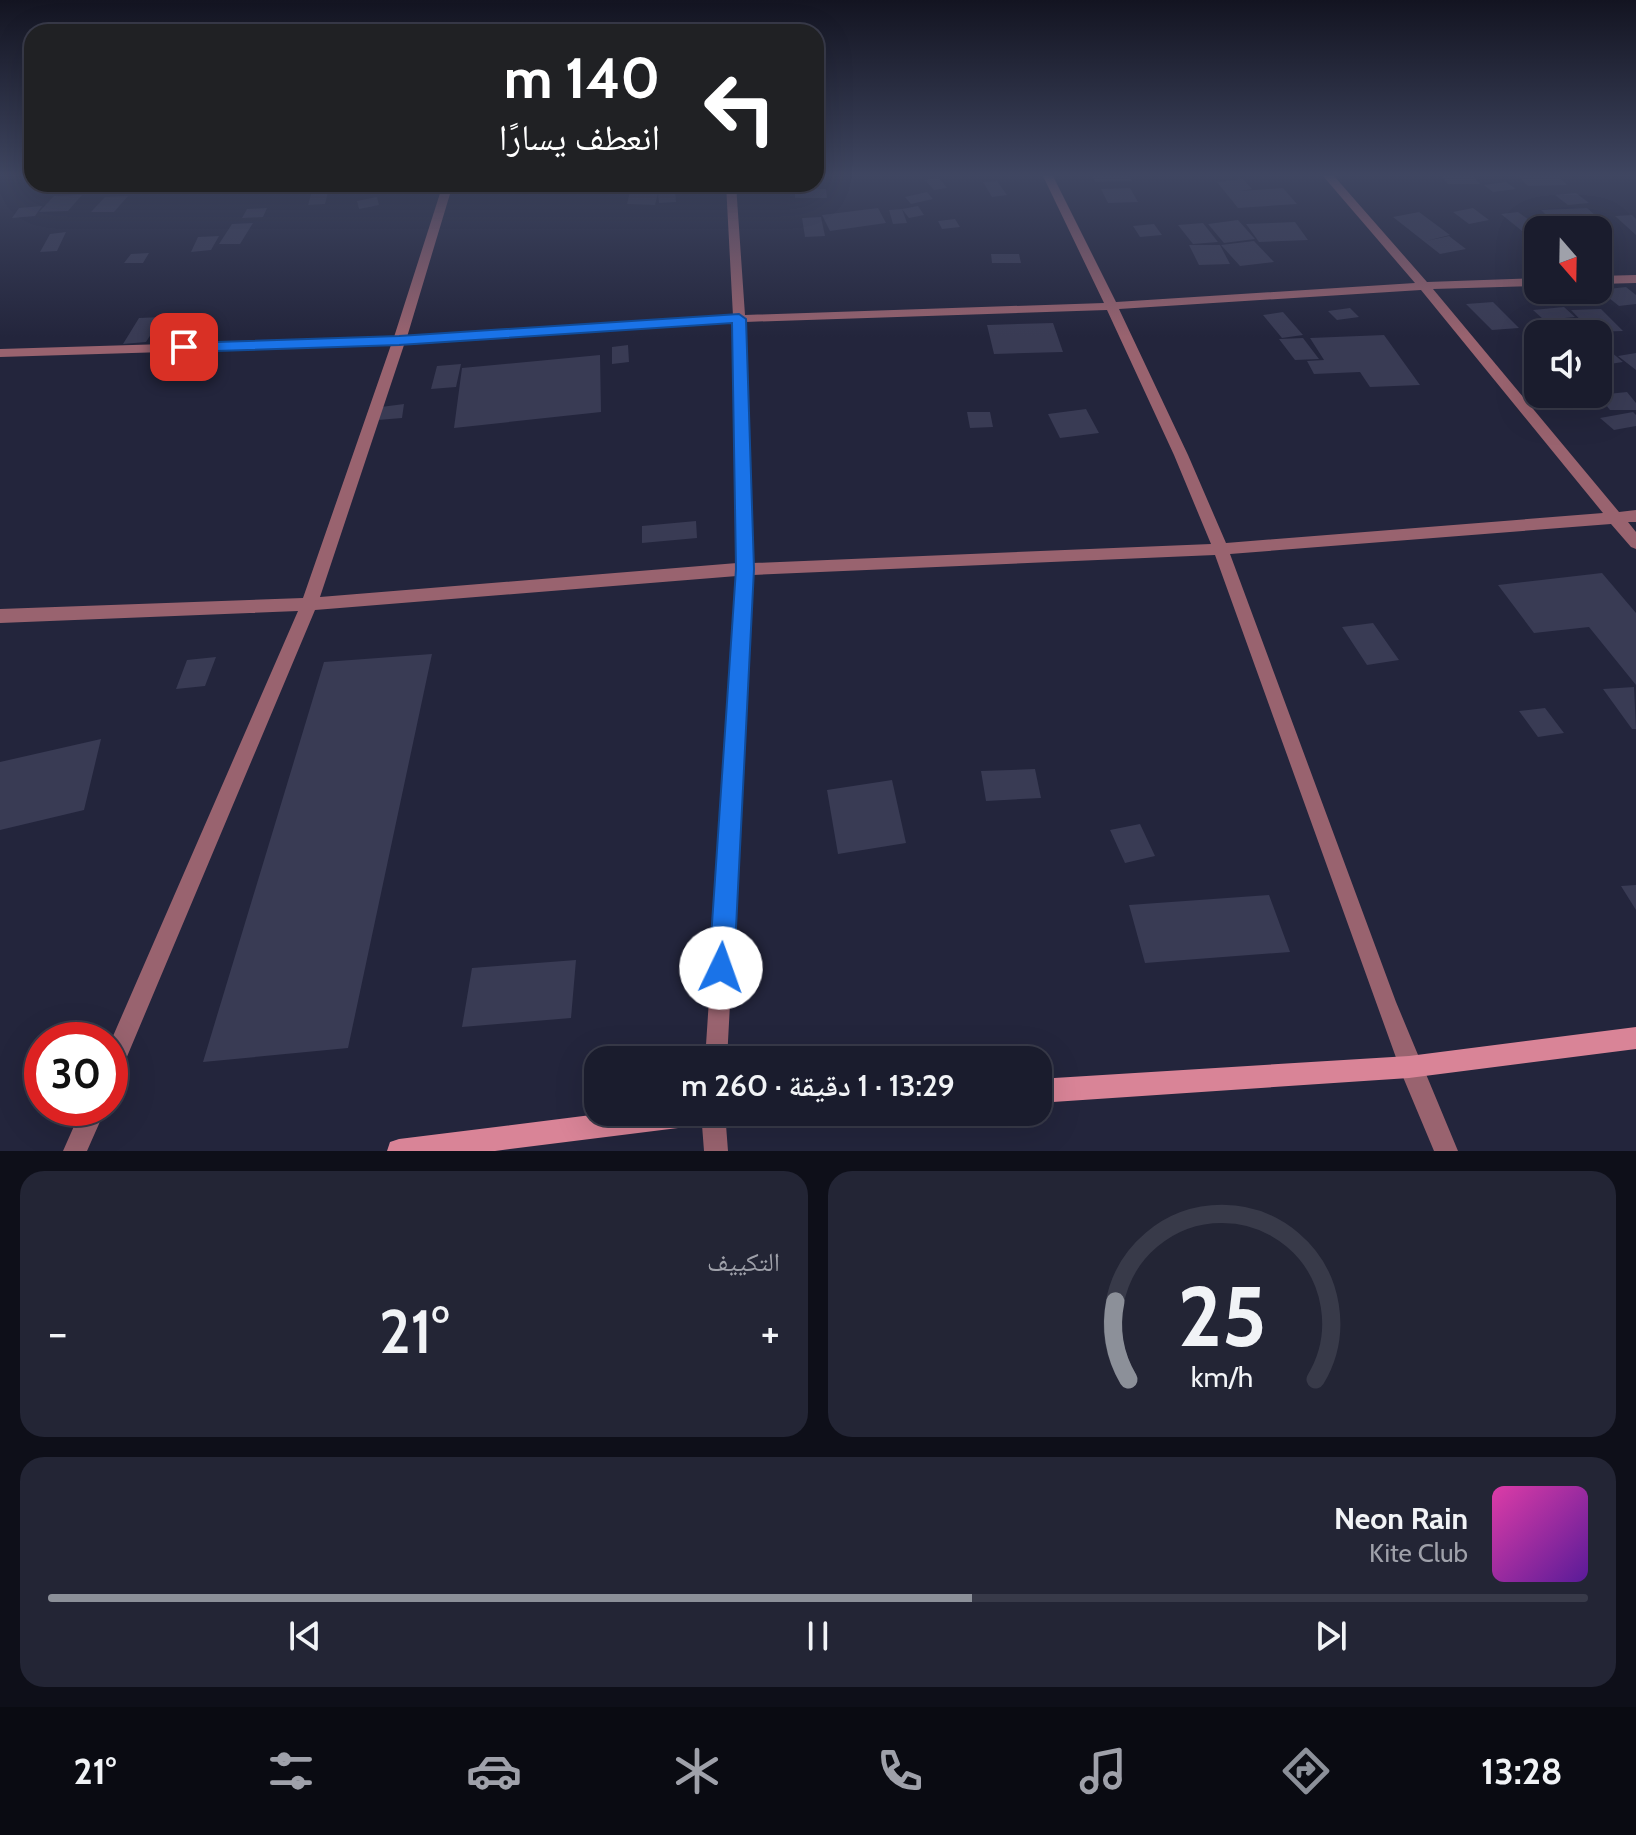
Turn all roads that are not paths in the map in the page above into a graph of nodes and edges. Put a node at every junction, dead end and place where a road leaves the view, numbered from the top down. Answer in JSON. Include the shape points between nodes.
{"nodes":[{"id":1,"x":434,"y":230,"type":"edge"},
{"id":2,"x":734,"y":230,"type":"edge"},
{"id":3,"x":1074,"y":230,"type":"edge"},
{"id":4,"x":1375,"y":230,"type":"edge"},
{"id":5,"x":1636,"y":279,"type":"edge"},
{"id":6,"x":1612,"y":280,"type":"edge"},
{"id":7,"x":1524,"y":282,"type":"edge"},
{"id":8,"x":1424,"y":286,"type":"junction"},
{"id":9,"x":1112,"y":306,"type":"junction"},
{"id":10,"x":739,"y":319,"type":"junction"},
{"id":11,"x":399,"y":341,"type":"junction"},
{"id":12,"x":0,"y":353,"type":"edge"},
{"id":13,"x":1636,"y":516,"type":"edge"},
{"id":14,"x":1617,"y":517,"type":"junction"},
{"id":15,"x":1636,"y":543,"type":"edge"},
{"id":16,"x":1221,"y":549,"type":"junction"},
{"id":17,"x":745,"y":569,"type":"junction"},
{"id":18,"x":309,"y":604,"type":"junction"},
{"id":19,"x":0,"y":616,"type":"edge"},
{"id":20,"x":128,"y":1028,"type":"edge"},
{"id":21,"x":1636,"y":1038,"type":"edge"},
{"id":22,"x":717,"y":1046,"type":"edge"},
{"id":23,"x":1409,"y":1067,"type":"junction"},
{"id":24,"x":1052,"y":1090,"type":"edge"},
{"id":25,"x":86,"y":1126,"type":"edge"},
{"id":26,"x":600,"y":1126,"type":"edge"},
{"id":27,"x":713,"y":1126,"type":"edge"},
{"id":28,"x":75,"y":1151,"type":"edge"},
{"id":29,"x":399,"y":1151,"type":"edge"},
{"id":30,"x":716,"y":1151,"type":"edge"},
{"id":31,"x":1446,"y":1151,"type":"edge"}],
"edges":[{"from":1,"to":11,"type":"street"},
{"from":2,"to":10,"type":"street"},
{"from":3,"to":9,"type":"street"},
{"from":4,"to":8,"type":"street"},
{"from":5,"to":6,"type":"street"},
{"from":7,"to":8,"type":"street"},
{"from":8,"to":9,"type":"street"},
{"from":8,"to":14,"type":"street"},
{"from":9,"to":10,"type":"street"},
{"from":9,"to":16,"type":"street"},
{"from":10,"to":11,"type":"street"},
{"from":10,"to":17,"type":"street"},
{"from":11,"to":12,"type":"street"},
{"from":11,"to":18,"type":"street"},
{"from":13,"to":14,"type":"street"},
{"from":14,"to":15,"type":"street"},
{"from":14,"to":16,"type":"street"},
{"from":16,"to":17,"type":"street"},
{"from":16,"to":23,"type":"street"},
{"from":17,"to":18,"type":"street"},
{"from":17,"to":22,"type":"street"},
{"from":18,"to":19,"type":"street"},
{"from":18,"to":20,"type":"street"},
{"from":21,"to":23,"type":"street"},
{"from":23,"to":24,"type":"street"},
{"from":23,"to":31,"type":"street"},
{"from":25,"to":28,"type":"street"},
{"from":26,"to":29,"type":"street"},
{"from":27,"to":30,"type":"street"}]}
